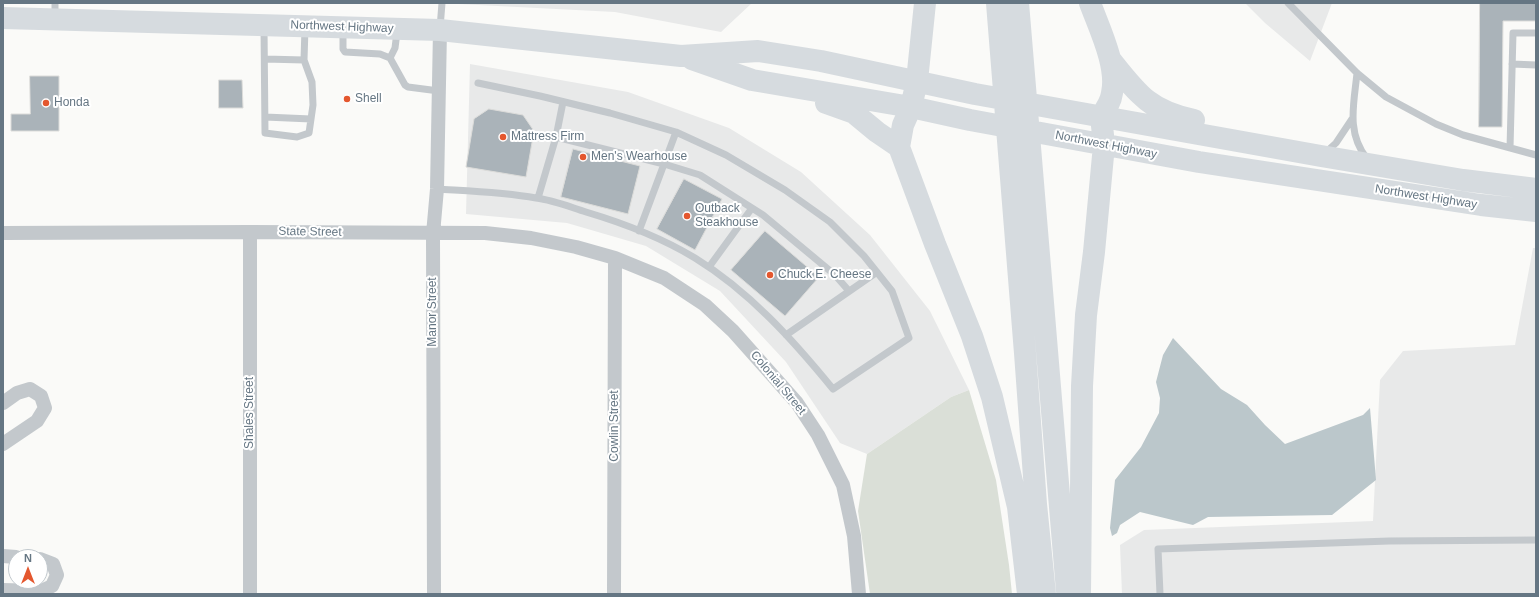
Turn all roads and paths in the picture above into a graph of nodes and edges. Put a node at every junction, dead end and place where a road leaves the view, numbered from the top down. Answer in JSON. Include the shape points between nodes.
{"nodes":[{"id":1,"x":442,"y":3,"type":"edge"},
{"id":2,"x":925,"y":3,"type":"edge"},
{"id":3,"x":997,"y":3,"type":"edge"},
{"id":4,"x":1018,"y":3,"type":"edge"},
{"id":5,"x":1090,"y":3,"type":"edge"},
{"id":6,"x":1288,"y":3,"type":"edge"},
{"id":7,"x":55,"y":11,"type":"edge"},
{"id":8,"x":3,"y":18,"type":"edge"},
{"id":9,"x":264,"y":25,"type":"junction"},
{"id":10,"x":305,"y":26,"type":"junction"},
{"id":11,"x":343,"y":27,"type":"junction"},
{"id":12,"x":398,"y":28,"type":"junction"},
{"id":13,"x":440,"y":30,"type":"junction"},
{"id":14,"x":1536,"y":33,"type":"edge"},
{"id":15,"x":680,"y":56,"type":"junction"},
{"id":16,"x":390,"y":58,"type":"junction"},
{"id":17,"x":265,"y":59,"type":"junction"},
{"id":18,"x":1110,"y":59,"type":"junction"},
{"id":19,"x":304,"y":60,"type":"junction"},
{"id":20,"x":1512,"y":64,"type":"junction"},
{"id":21,"x":1536,"y":64,"type":"edge"},
{"id":22,"x":1357,"y":73,"type":"junction"},
{"id":23,"x":752,"y":80,"type":"junction"},
{"id":24,"x":917,"y":81,"type":"junction"},
{"id":25,"x":478,"y":83,"type":"dead end"},
{"id":26,"x":439,"y":91,"type":"junction"},
{"id":27,"x":563,"y":102,"type":"junction"},
{"id":28,"x":911,"y":107,"type":"junction"},
{"id":29,"x":1101,"y":116,"type":"junction"},
{"id":30,"x":265,"y":117,"type":"junction"},
{"id":31,"x":311,"y":119,"type":"junction"},
{"id":32,"x":1352,"y":119,"type":"junction"},
{"id":33,"x":676,"y":132,"type":"junction"},
{"id":34,"x":556,"y":137,"type":"junction"},
{"id":35,"x":1104,"y":145,"type":"junction"},
{"id":36,"x":1263,"y":145,"type":"junction"},
{"id":37,"x":900,"y":147,"type":"junction"},
{"id":38,"x":1510,"y":148,"type":"junction"},
{"id":39,"x":1536,"y":155,"type":"edge"},
{"id":40,"x":1321,"y":156,"type":"junction"},
{"id":41,"x":664,"y":164,"type":"junction"},
{"id":42,"x":1371,"y":165,"type":"junction"},
{"id":43,"x":437,"y":189,"type":"junction"},
{"id":44,"x":1536,"y":189,"type":"edge"},
{"id":45,"x":538,"y":198,"type":"junction"},
{"id":46,"x":752,"y":208,"type":"junction"},
{"id":47,"x":1536,"y":211,"type":"edge"},
{"id":48,"x":640,"y":231,"type":"junction"},
{"id":49,"x":250,"y":232,"type":"junction"},
{"id":50,"x":3,"y":233,"type":"edge"},
{"id":51,"x":432,"y":234,"type":"junction"},
{"id":52,"x":615,"y":258,"type":"junction"},
{"id":53,"x":709,"y":267,"type":"junction"},
{"id":54,"x":877,"y":272,"type":"junction"},
{"id":55,"x":849,"y":291,"type":"junction"},
{"id":56,"x":786,"y":335,"type":"junction"},
{"id":57,"x":3,"y":403,"type":"edge"},
{"id":58,"x":3,"y":444,"type":"edge"},
{"id":59,"x":1536,"y":540,"type":"edge"},
{"id":60,"x":48,"y":562,"type":"edge"},
{"id":61,"x":48,"y":588,"type":"edge"},
{"id":62,"x":45,"y":589,"type":"edge"},
{"id":63,"x":3,"y":590,"type":"edge"},
{"id":64,"x":250,"y":594,"type":"edge"},
{"id":65,"x":434,"y":594,"type":"edge"},
{"id":66,"x":614,"y":594,"type":"edge"},
{"id":67,"x":859,"y":594,"type":"edge"},
{"id":68,"x":1028,"y":594,"type":"edge"},
{"id":69,"x":1045,"y":594,"type":"edge"},
{"id":70,"x":1067,"y":594,"type":"edge"},
{"id":71,"x":1080,"y":594,"type":"edge"},
{"id":72,"x":1160,"y":594,"type":"edge"}],
"edges":[{"from":1,"to":13,"type":"lane"},
{"from":2,"to":24,"type":"main road"},
{"from":3,"to":69,"type":"main road"},
{"from":4,"to":70,"type":"main road"},
{"from":5,"to":18,"type":"main road"},
{"from":6,"to":22,"type":"lane"},
{"from":7,"to":8,"type":"main road","name":"Northwest Highway"},
{"from":7,"to":9,"type":"main road","name":"Northwest Highway"},
{"from":9,"to":10,"type":"main road","name":"Northwest Highway"},
{"from":9,"to":17,"type":"lane"},
{"from":10,"to":11,"type":"main road","name":"Northwest Highway"},
{"from":10,"to":19,"type":"lane"},
{"from":11,"to":12,"type":"main road","name":"Northwest Highway"},
{"from":11,"to":16,"type":"lane","via":[[345,52],[380,54]]},
{"from":12,"to":13,"type":"main road","name":"Northwest Highway"},
{"from":12,"to":16,"type":"lane","via":[[395,48]]},
{"from":13,"to":15,"type":"main road","name":"Northwest Highway"},
{"from":13,"to":26,"type":"street","name":"Manor Street"},
{"from":14,"to":20,"type":"lane","via":[[1513,33]]},
{"from":15,"to":23,"type":"main road","name":"Northwest Highway"},
{"from":15,"to":24,"type":"main road","name":"Northwest Highway","via":[[758,51]]},
{"from":16,"to":26,"type":"lane","via":[[408,87]]},
{"from":17,"to":19,"type":"lane"},
{"from":17,"to":30,"type":"lane"},
{"from":18,"to":29,"type":"main road","via":[[1112,93]]},
{"from":18,"to":36,"type":"main road","via":[[1134,90],[1153,106],[1177,117],[1211,124]]},
{"from":19,"to":31,"type":"lane","via":[[312,82]]},
{"from":20,"to":21,"type":"lane"},
{"from":20,"to":38,"type":"lane"},
{"from":22,"to":32,"type":"lane"},
{"from":22,"to":38,"type":"lane","via":[[1386,97],[1436,124],[1463,135]]},
{"from":23,"to":28,"type":"main road","name":"Northwest Highway"},
{"from":23,"to":37,"type":"main road","via":[[854,113]]},
{"from":24,"to":28,"type":"main road"},
{"from":24,"to":29,"type":"main road","name":"Northwest Highway"},
{"from":25,"to":27,"type":"lane"},
{"from":26,"to":43,"type":"street","name":"Manor Street"},
{"from":27,"to":33,"type":"lane"},
{"from":27,"to":34,"type":"lane"},
{"from":28,"to":35,"type":"main road","name":"Northwest Highway"},
{"from":28,"to":37,"type":"main road"},
{"from":29,"to":35,"type":"main road"},
{"from":29,"to":36,"type":"main road","name":"Northwest Highway"},
{"from":30,"to":31,"type":"lane"},
{"from":30,"to":31,"type":"lane","via":[[265,133],[297,137],[309,133]]},
{"from":32,"to":40,"type":"lane","via":[[1336,143]]},
{"from":32,"to":42,"type":"lane","via":[[1359,149]]},
{"from":33,"to":41,"type":"lane"},
{"from":33,"to":54,"type":"lane","via":[[726,155],[786,190],[830,222]]},
{"from":34,"to":41,"type":"lane"},
{"from":34,"to":45,"type":"lane"},
{"from":35,"to":47,"type":"main road","name":"Northwest Highway","via":[[1359,187]]},
{"from":35,"to":71,"type":"main road","via":[[1086,315],[1081,440]]},
{"from":36,"to":40,"type":"main road","name":"Northwest Highway"},
{"from":37,"to":68,"type":"main road","via":[[972,336],[992,397],[1018,507]]},
{"from":38,"to":39,"type":"lane"},
{"from":40,"to":42,"type":"main road","name":"Northwest Highway"},
{"from":41,"to":46,"type":"lane","via":[[700,175]]},
{"from":41,"to":48,"type":"lane"},
{"from":42,"to":44,"type":"main road","name":"Northwest Highway"},
{"from":43,"to":45,"type":"lane"},
{"from":43,"to":51,"type":"street","name":"Manor Street"},
{"from":45,"to":48,"type":"lane","via":[[610,219]]},
{"from":46,"to":53,"type":"lane"},
{"from":46,"to":55,"type":"lane","via":[[835,275]]},
{"from":48,"to":53,"type":"lane"},
{"from":49,"to":50,"type":"street","name":"State Street"},
{"from":49,"to":51,"type":"street","name":"State Street"},
{"from":49,"to":64,"type":"street","name":"Shales Street"},
{"from":51,"to":52,"type":"street","name":"State Street","via":[[485,233],[531,238]]},
{"from":51,"to":65,"type":"street","name":"Manor Street"},
{"from":52,"to":66,"type":"street","name":"Cowlin Street"},
{"from":52,"to":67,"type":"street","name":"Colonial Street","via":[[664,278],[705,305],[733,330],[797,403],[818,435],[843,485],[854,536]]},
{"from":53,"to":56,"type":"lane","via":[[737,289]]},
{"from":54,"to":55,"type":"lane"},
{"from":54,"to":56,"type":"lane","via":[[892,291],[909,338],[833,389]]},
{"from":55,"to":56,"type":"lane"},
{"from":57,"to":58,"type":"street","via":[[17,393],[30,390],[41,396],[45,408],[37,421]]},
{"from":59,"to":72,"type":"lane","via":[[1389,541],[1158,550]]},
{"from":60,"to":61,"type":"street","via":[[53,564],[57,575],[52,586]]},
{"from":62,"to":63,"type":"street"}]}
